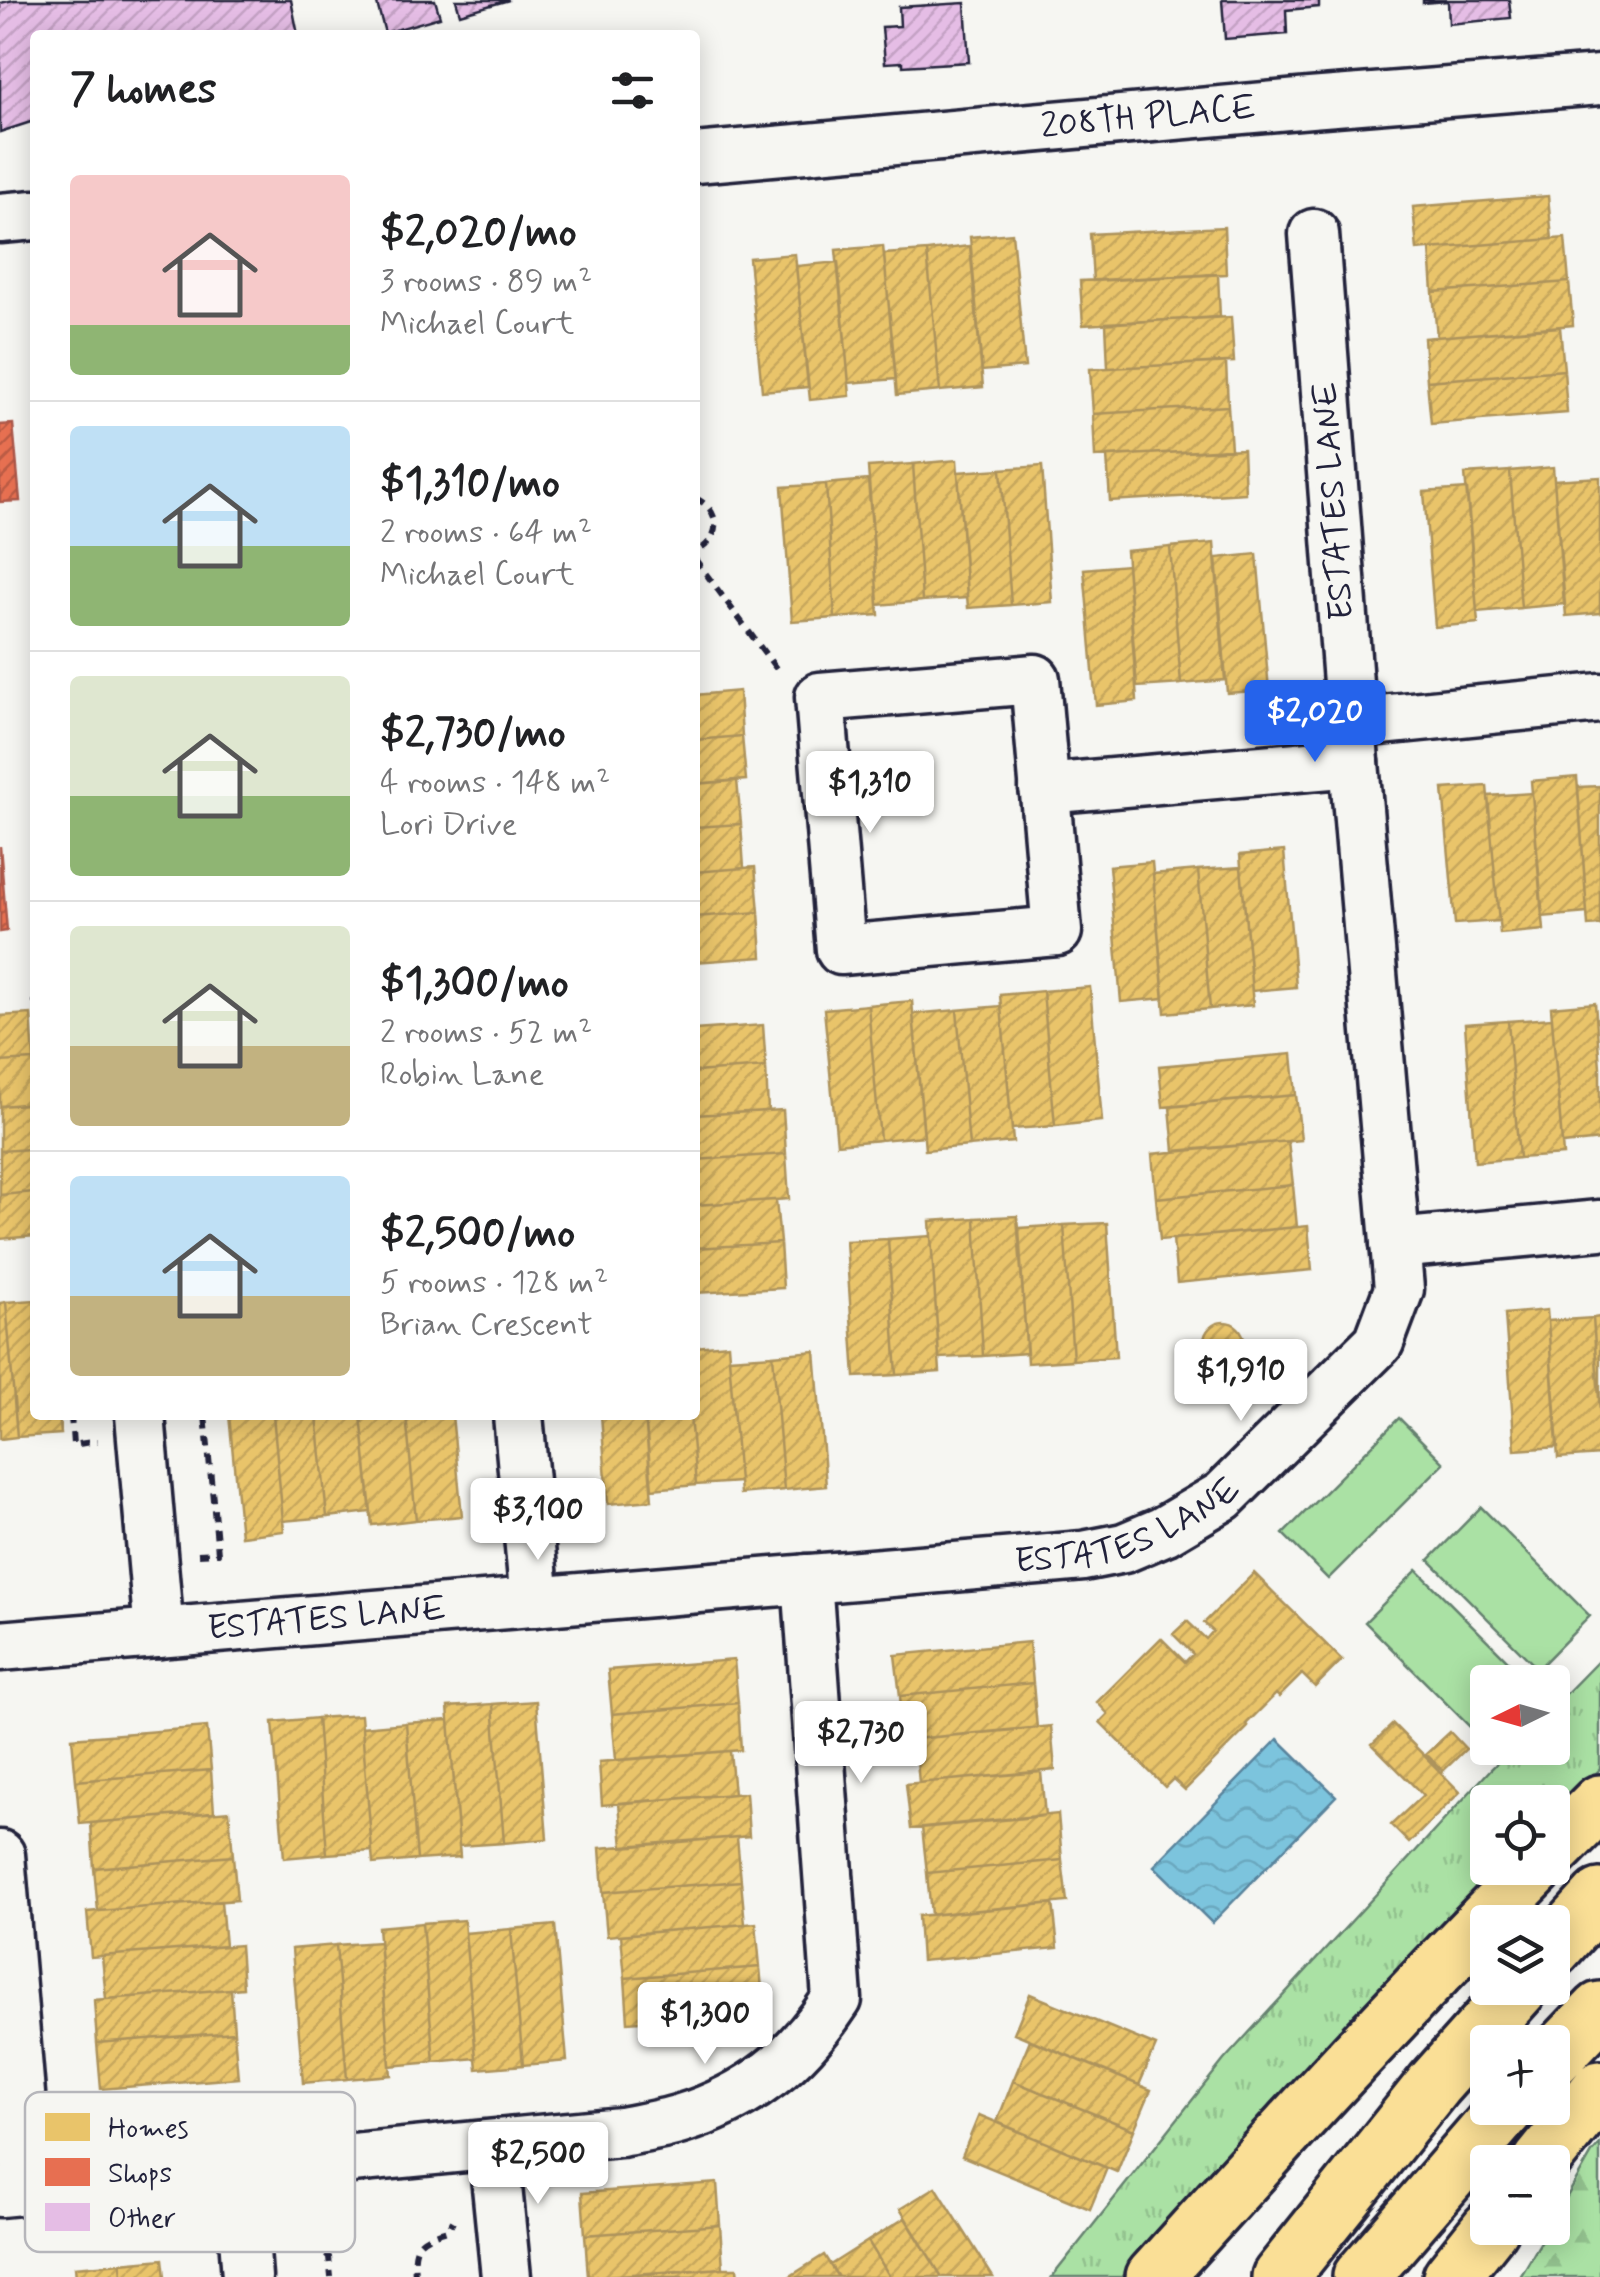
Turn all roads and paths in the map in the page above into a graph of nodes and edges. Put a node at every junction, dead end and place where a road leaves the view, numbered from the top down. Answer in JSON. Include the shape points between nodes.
{"nodes":[{"id":1,"x":1600,"y":80,"type":"edge"},
{"id":2,"x":700,"y":158,"type":"edge"},
{"id":3,"x":30,"y":215,"type":"edge"},
{"id":4,"x":0,"y":218,"type":"edge"},
{"id":5,"x":1314,"y":234,"type":"dead end"},
{"id":6,"x":700,"y":499,"type":"edge"},
{"id":7,"x":700,"y":551,"type":"edge"},
{"id":8,"x":700,"y":562,"type":"edge"},
{"id":9,"x":778,"y":672,"type":"dead end"},
{"id":10,"x":1600,"y":698,"type":"edge"},
{"id":11,"x":1353,"y":743,"type":"junction"},
{"id":12,"x":1044,"y":790,"type":"junction"},
{"id":13,"x":1600,"y":1225,"type":"edge"},
{"id":14,"x":1396,"y":1244,"type":"junction"},
{"id":15,"x":140,"y":1420,"type":"edge"},
{"id":16,"x":205,"y":1420,"type":"edge"},
{"id":17,"x":518,"y":1420,"type":"edge"},
{"id":18,"x":190,"y":1555,"type":"dead end"},
{"id":19,"x":807,"y":1579,"type":"junction"},
{"id":20,"x":535,"y":1602,"type":"junction"},
{"id":21,"x":159,"y":1633,"type":"junction"},
{"id":22,"x":0,"y":1646,"type":"edge"},
{"id":23,"x":1600,"y":1803,"type":"edge"},
{"id":24,"x":1570,"y":1833,"type":"edge"},
{"id":25,"x":0,"y":1855,"type":"edge"},
{"id":26,"x":1519,"y":1885,"type":"edge"},
{"id":27,"x":1600,"y":1898,"type":"edge"},
{"id":28,"x":1570,"y":1930,"type":"edge"},
{"id":29,"x":1505,"y":2005,"type":"edge"},
{"id":30,"x":1600,"y":2010,"type":"edge"},
{"id":31,"x":1570,"y":2041,"type":"edge"},
{"id":32,"x":1600,"y":2089,"type":"edge"},
{"id":33,"x":1492,"y":2125,"type":"edge"},
{"id":34,"x":1556,"y":2145,"type":"edge"},
{"id":35,"x":492,"y":2146,"type":"junction"},
{"id":36,"x":355,"y":2159,"type":"edge"},
{"id":37,"x":14,"y":2190,"type":"edge"},
{"id":38,"x":458,"y":2215,"type":"dead end"},
{"id":39,"x":1476,"y":2245,"type":"edge"},
{"id":40,"x":245,"y":2252,"type":"edge"},
{"id":41,"x":326,"y":2252,"type":"edge"},
{"id":42,"x":247,"y":2277,"type":"edge"},
{"id":43,"x":331,"y":2277,"type":"edge"},
{"id":44,"x":415,"y":2277,"type":"edge"},
{"id":45,"x":506,"y":2277,"type":"edge"},
{"id":46,"x":1154,"y":2277,"type":"edge"},
{"id":47,"x":1280,"y":2277,"type":"edge"},
{"id":48,"x":1361,"y":2277,"type":"edge"},
{"id":49,"x":1451,"y":2277,"type":"edge"}],
"edges":[{"from":1,"to":2,"type":"street","name":"208TH PLACE"},
{"from":3,"to":4,"type":"street"},
{"from":5,"to":11,"type":"street","name":"ESTATES LANE"},
{"from":6,"to":7,"type":"path","via":[[716,524]]},
{"from":8,"to":9,"type":"path"},
{"from":10,"to":11,"type":"street"},
{"from":11,"to":12,"type":"street"},
{"from":11,"to":14,"type":"street","name":"ESTATES LANE"},
{"from":12,"to":12,"type":"street","via":[[1056,931],[841,950],[820,697],[1035,679]]},
{"from":13,"to":14,"type":"street"},
{"from":14,"to":19,"type":"street","name":"ESTATES LANE","via":[[1398,1289],[1379,1342],[1223,1496],[1164,1531],[1083,1556]]},
{"from":15,"to":21,"type":"street"},
{"from":16,"to":18,"type":"path","via":[[218,1553]]},
{"from":17,"to":20,"type":"street"},
{"from":19,"to":20,"type":"street","name":"ESTATES LANE"},
{"from":19,"to":35,"type":"street","via":[[837,1999],[778,2069],[732,2098],[681,2119],[621,2132]]},
{"from":20,"to":21,"type":"street","name":"ESTATES LANE"},
{"from":21,"to":22,"type":"street","name":"ESTATES LANE"},
{"from":23,"to":24,"type":"highway"},
{"from":25,"to":37,"type":"street"},
{"from":26,"to":46,"type":"highway"},
{"from":27,"to":28,"type":"highway"},
{"from":29,"to":47,"type":"highway"},
{"from":30,"to":31,"type":"highway"},
{"from":32,"to":34,"type":"highway"},
{"from":33,"to":48,"type":"highway"},
{"from":35,"to":36,"type":"street"},
{"from":35,"to":45,"type":"street"},
{"from":38,"to":44,"type":"path","via":[[448,2230],[418,2242]]},
{"from":39,"to":49,"type":"highway"},
{"from":40,"to":42,"type":"street"},
{"from":41,"to":43,"type":"path"}]}
